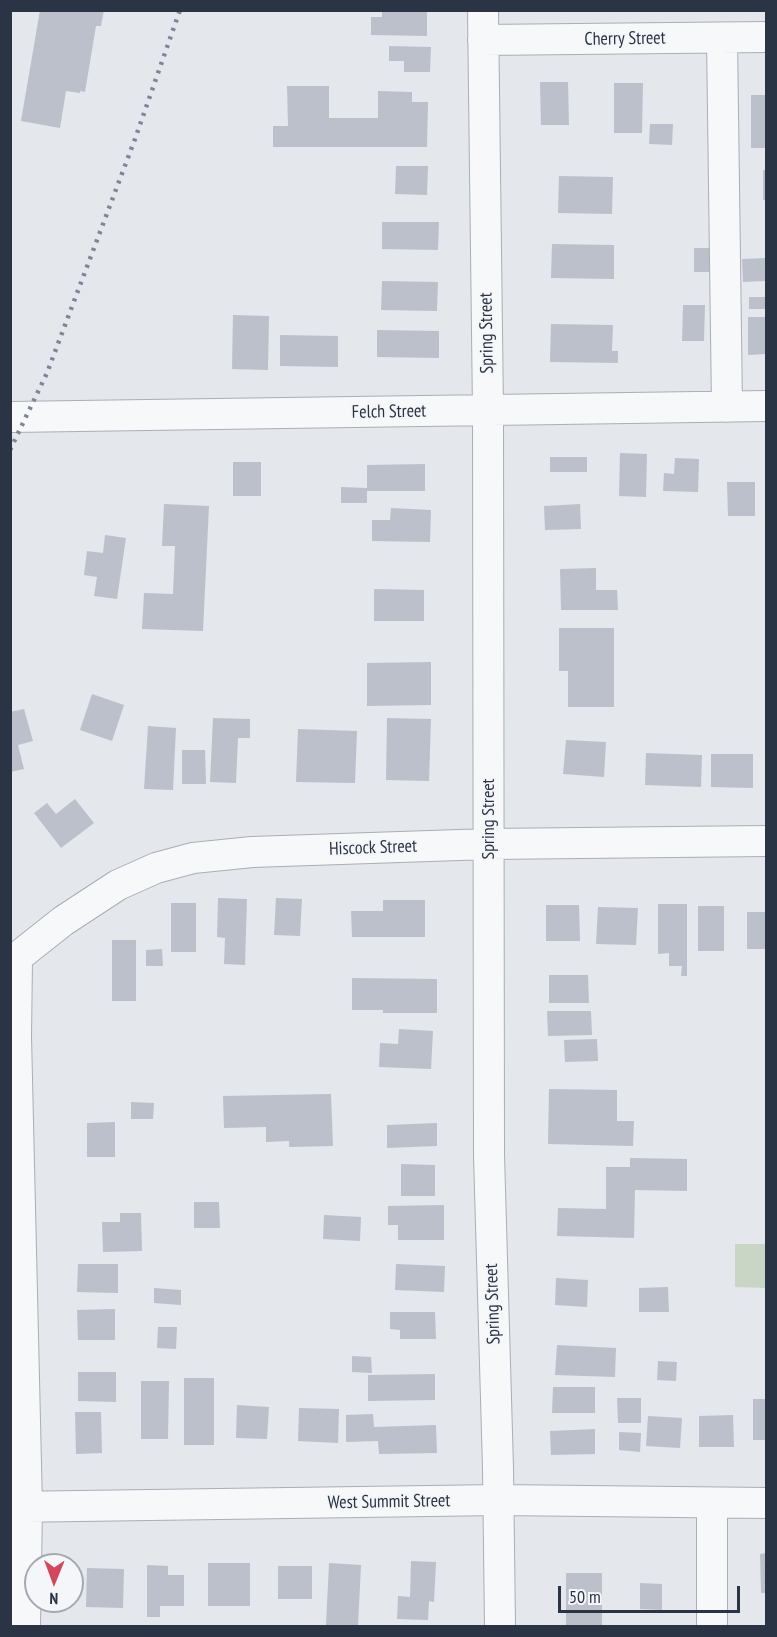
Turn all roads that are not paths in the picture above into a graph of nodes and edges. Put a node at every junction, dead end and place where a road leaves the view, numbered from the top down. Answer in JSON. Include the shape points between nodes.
{"nodes":[{"id":1,"x":483,"y":10,"type":"edge"},
{"id":2,"x":766,"y":37,"type":"edge"},
{"id":3,"x":722,"y":38,"type":"junction"},
{"id":4,"x":483,"y":40,"type":"junction"},
{"id":5,"x":766,"y":405,"type":"edge"},
{"id":6,"x":727,"y":407,"type":"junction"},
{"id":7,"x":488,"y":411,"type":"junction"},
{"id":8,"x":10,"y":417,"type":"edge"},
{"id":9,"x":766,"y":841,"type":"edge"},
{"id":10,"x":489,"y":844,"type":"junction"},
{"id":11,"x":14,"y":961,"type":"edge"},
{"id":12,"x":499,"y":1500,"type":"junction"},
{"id":13,"x":712,"y":1503,"type":"junction"},
{"id":14,"x":766,"y":1503,"type":"edge"},
{"id":15,"x":19,"y":1507,"type":"edge"},
{"id":16,"x":25,"y":1626,"type":"edge"},
{"id":17,"x":500,"y":1626,"type":"edge"},
{"id":18,"x":712,"y":1626,"type":"edge"}],
"edges":[{"from":1,"to":4,"type":"street","name":"Spring Street"},
{"from":2,"to":3,"type":"street","name":"Cherry Street"},
{"from":3,"to":4,"type":"street","name":"Cherry Street"},
{"from":3,"to":6,"type":"street"},
{"from":4,"to":7,"type":"street","name":"Spring Street"},
{"from":5,"to":6,"type":"street","name":"Felch Street"},
{"from":6,"to":7,"type":"street","name":"Felch Street"},
{"from":7,"to":8,"type":"street","name":"Felch Street"},
{"from":7,"to":10,"type":"street","name":"Spring Street"},
{"from":9,"to":10,"type":"street","name":"Hiscock Street"},
{"from":10,"to":11,"type":"street","name":"Hiscock Street","via":[[252,852],[193,858],[156,868],[118,885],[63,921]]},
{"from":10,"to":12,"type":"street","name":"Spring Street","via":[[489,1155]]},
{"from":11,"to":15,"type":"street"},
{"from":12,"to":13,"type":"street","name":"West Summit Street"},
{"from":12,"to":15,"type":"street","name":"West Summit Street"},
{"from":12,"to":17,"type":"street","name":"Spring Street"},
{"from":13,"to":14,"type":"street","name":"West Summit Street"},
{"from":13,"to":18,"type":"street"},
{"from":15,"to":16,"type":"street"}]}
